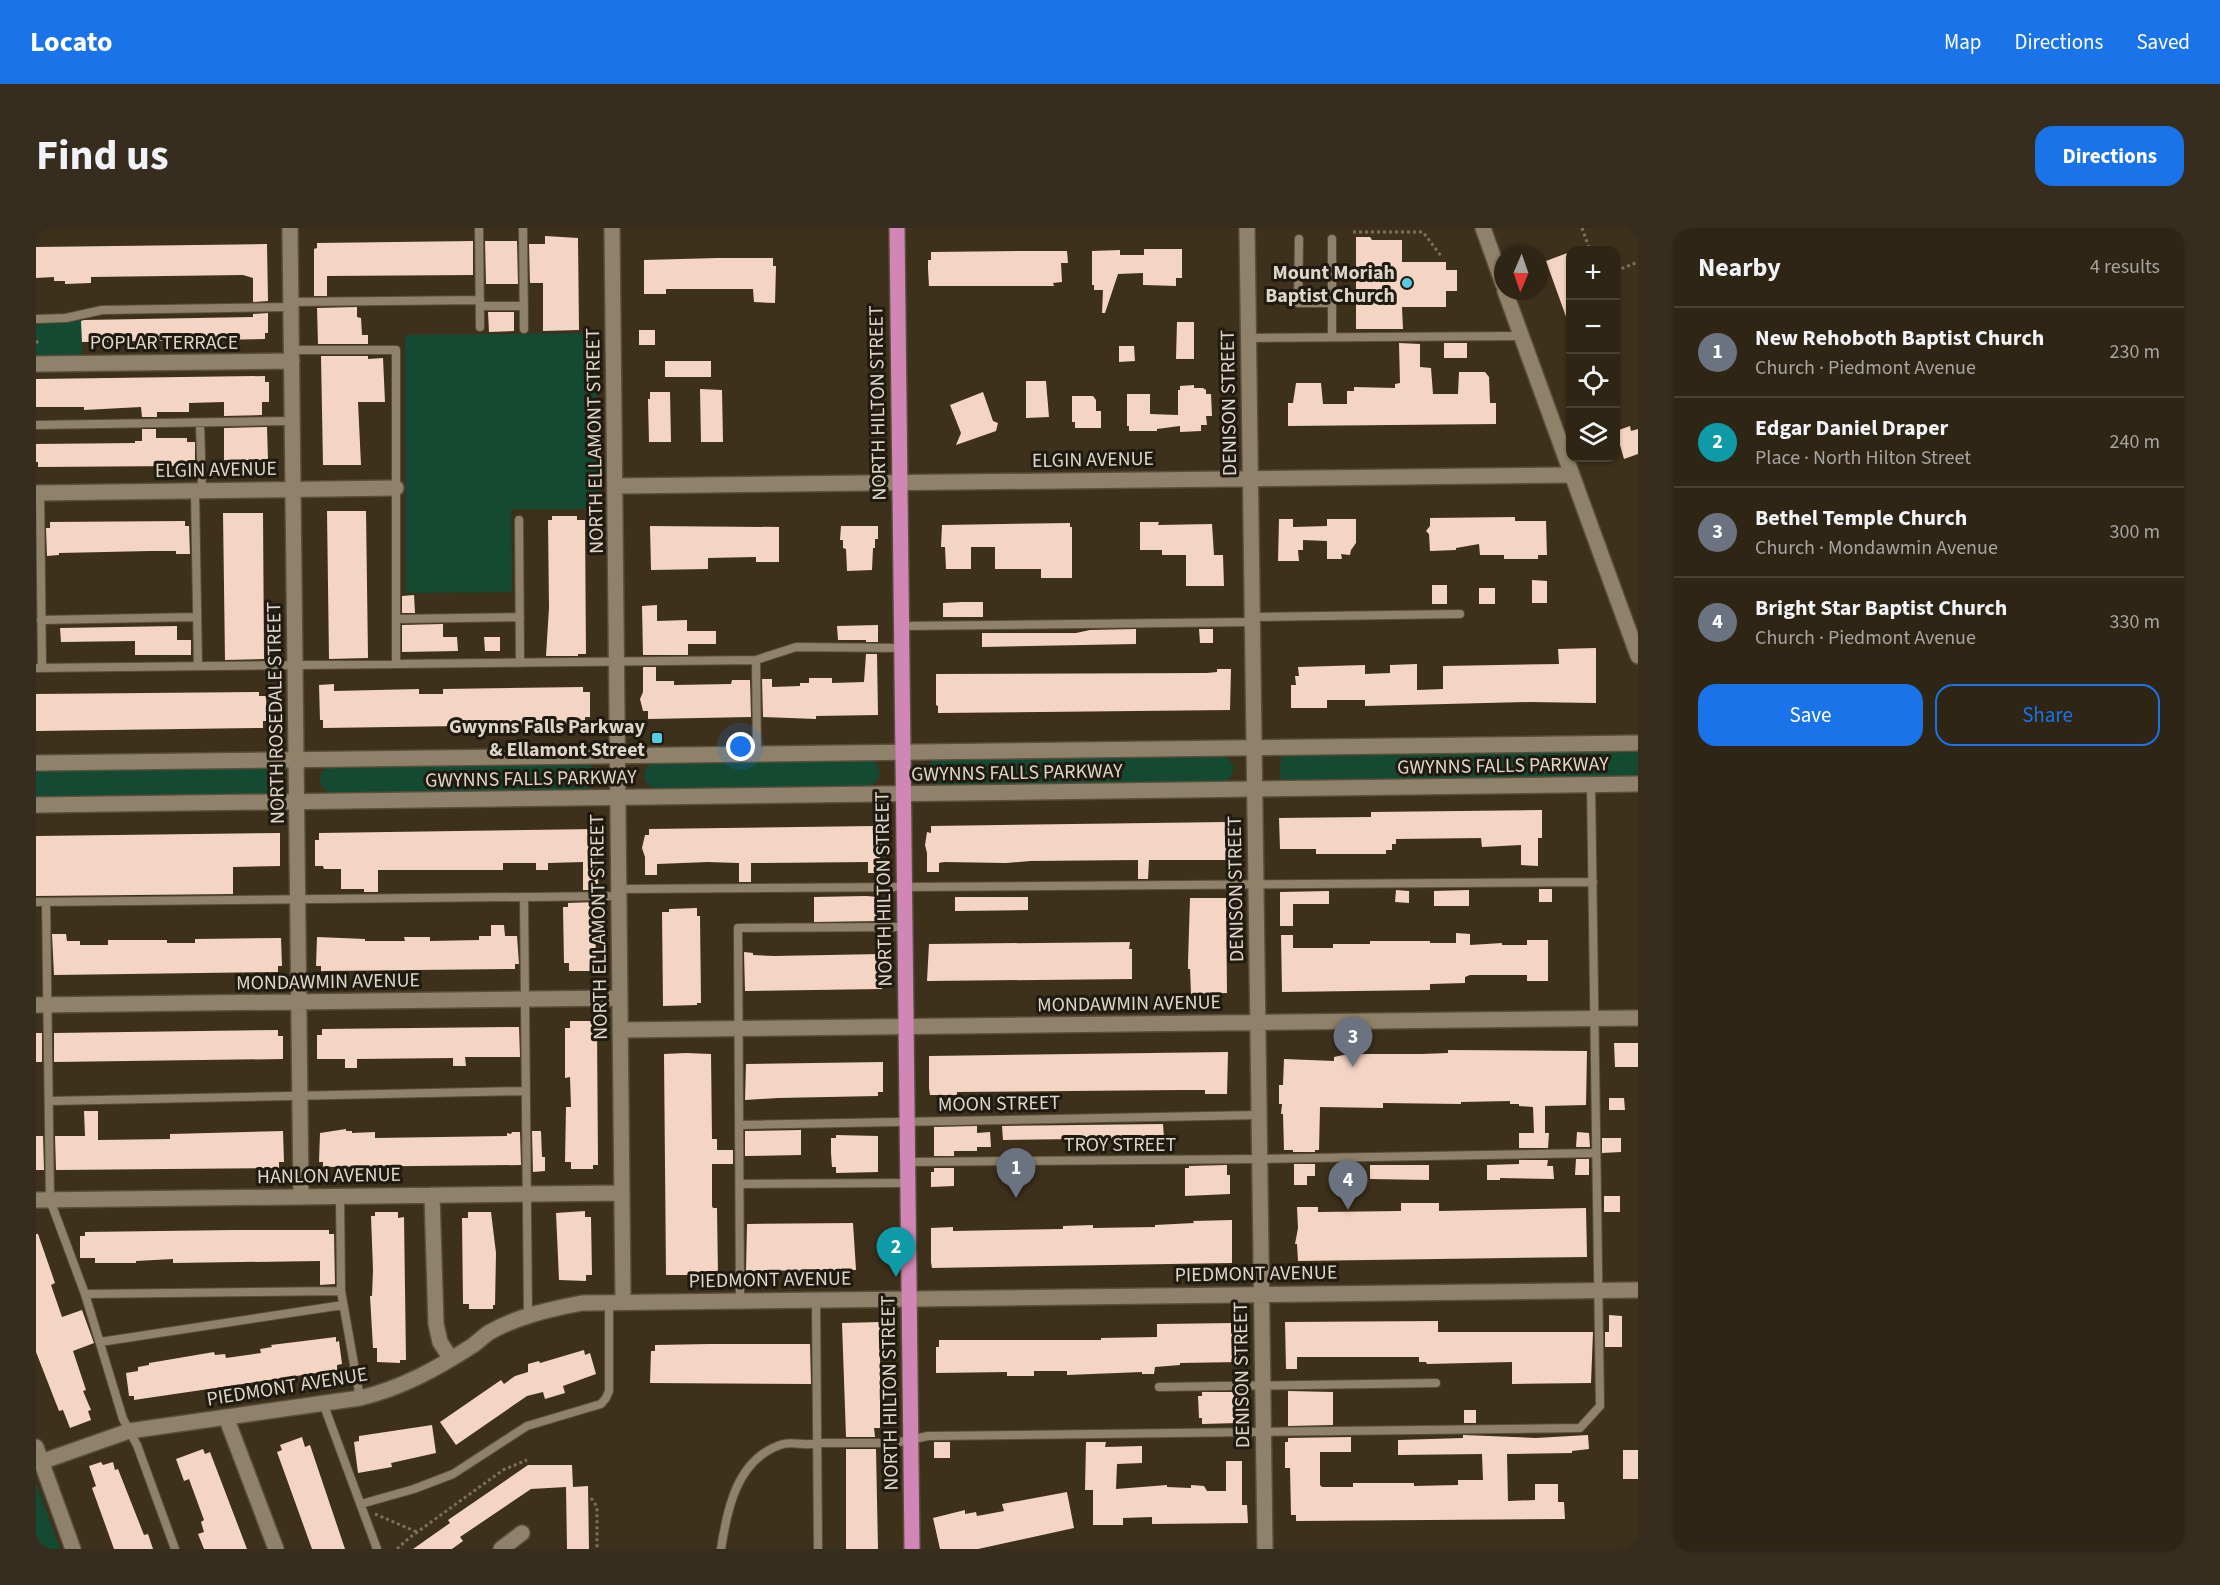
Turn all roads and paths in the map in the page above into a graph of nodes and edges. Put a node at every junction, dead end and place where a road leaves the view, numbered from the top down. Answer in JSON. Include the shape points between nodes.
{"nodes":[{"id":1,"x":290,"y":228,"type":"edge"},
{"id":2,"x":479,"y":228,"type":"edge"},
{"id":3,"x":523,"y":228,"type":"edge"},
{"id":4,"x":612,"y":228,"type":"edge"},
{"id":5,"x":897,"y":228,"type":"edge"},
{"id":6,"x":1247,"y":228,"type":"edge"},
{"id":7,"x":1483,"y":228,"type":"edge"},
{"id":8,"x":1582,"y":228,"type":"edge"},
{"id":9,"x":1390,"y":230,"type":"edge"},
{"id":10,"x":1423,"y":230,"type":"edge"},
{"id":11,"x":1353,"y":232,"type":"dead end"},
{"id":12,"x":1299,"y":239,"type":"dead end"},
{"id":13,"x":1332,"y":239,"type":"dead end"},
{"id":14,"x":1589,"y":246,"type":"edge"},
{"id":15,"x":1441,"y":256,"type":"dead end"},
{"id":16,"x":1494,"y":259,"type":"edge"},
{"id":17,"x":1638,"y":262,"type":"edge"},
{"id":18,"x":1620,"y":269,"type":"edge"},
{"id":19,"x":1508,"y":300,"type":"edge"},
{"id":20,"x":480,"y":303,"type":"junction"},
{"id":21,"x":1332,"y":303,"type":"junction"},
{"id":22,"x":291,"y":304,"type":"junction"},
{"id":23,"x":524,"y":306,"type":"junction"},
{"id":24,"x":36,"y":319,"type":"edge"},
{"id":25,"x":480,"y":327,"type":"dead end"},
{"id":26,"x":524,"y":329,"type":"dead end"},
{"id":27,"x":1522,"y":336,"type":"junction"},
{"id":28,"x":1332,"y":337,"type":"junction"},
{"id":29,"x":1249,"y":338,"type":"junction"},
{"id":30,"x":291,"y":356,"type":"junction"},
{"id":31,"x":36,"y":364,"type":"edge"},
{"id":32,"x":292,"y":421,"type":"junction"},
{"id":33,"x":200,"y":423,"type":"junction"},
{"id":34,"x":36,"y":424,"type":"edge"},
{"id":35,"x":1572,"y":475,"type":"junction"},
{"id":36,"x":1250,"y":478,"type":"junction"},
{"id":37,"x":899,"y":483,"type":"junction"},
{"id":38,"x":615,"y":486,"type":"junction"},
{"id":39,"x":396,"y":488,"type":"junction"},
{"id":40,"x":293,"y":489,"type":"junction"},
{"id":41,"x":199,"y":490,"type":"junction"},
{"id":42,"x":38,"y":493,"type":"edge"},
{"id":43,"x":519,"y":520,"type":"dead end"},
{"id":44,"x":1460,"y":614,"type":"dead end"},
{"id":45,"x":197,"y":617,"type":"junction"},
{"id":46,"x":520,"y":617,"type":"junction"},
{"id":47,"x":396,"y":619,"type":"junction"},
{"id":48,"x":1252,"y":619,"type":"junction"},
{"id":49,"x":41,"y":620,"type":"junction"},
{"id":50,"x":902,"y":626,"type":"junction"},
{"id":51,"x":902,"y":648,"type":"junction"},
{"id":52,"x":1638,"y":656,"type":"edge"},
{"id":53,"x":756,"y":660,"type":"junction"},
{"id":54,"x":617,"y":662,"type":"junction"},
{"id":55,"x":520,"y":663,"type":"junction"},
{"id":56,"x":396,"y":664,"type":"junction"},
{"id":57,"x":295,"y":665,"type":"junction"},
{"id":58,"x":198,"y":666,"type":"junction"},
{"id":59,"x":39,"y":668,"type":"edge"},
{"id":60,"x":1638,"y":743,"type":"edge"},
{"id":61,"x":1254,"y":750,"type":"junction"},
{"id":62,"x":901,"y":752,"type":"junction"},
{"id":63,"x":618,"y":754,"type":"junction"},
{"id":64,"x":757,"y":754,"type":"junction"},
{"id":65,"x":296,"y":758,"type":"junction"},
{"id":66,"x":36,"y":763,"type":"edge"},
{"id":67,"x":1638,"y":784,"type":"edge"},
{"id":68,"x":1591,"y":785,"type":"junction"},
{"id":69,"x":1255,"y":789,"type":"junction"},
{"id":70,"x":902,"y":795,"type":"junction"},
{"id":71,"x":618,"y":798,"type":"junction"},
{"id":72,"x":297,"y":801,"type":"junction"},
{"id":73,"x":36,"y":805,"type":"edge"},
{"id":74,"x":1593,"y":882,"type":"junction"},
{"id":75,"x":1256,"y":885,"type":"junction"},
{"id":76,"x":906,"y":887,"type":"junction"},
{"id":77,"x":620,"y":893,"type":"junction"},
{"id":78,"x":524,"y":897,"type":"junction"},
{"id":79,"x":298,"y":900,"type":"junction"},
{"id":80,"x":36,"y":902,"type":"edge"},
{"id":81,"x":46,"y":902,"type":"junction"},
{"id":82,"x":906,"y":927,"type":"junction"},
{"id":83,"x":620,"y":998,"type":"junction"},
{"id":84,"x":525,"y":999,"type":"junction"},
{"id":85,"x":299,"y":1002,"type":"junction"},
{"id":86,"x":42,"y":1005,"type":"edge"},
{"id":87,"x":1595,"y":1018,"type":"junction"},
{"id":88,"x":1638,"y":1018,"type":"edge"},
{"id":89,"x":1258,"y":1023,"type":"junction"},
{"id":90,"x":906,"y":1027,"type":"junction"},
{"id":91,"x":739,"y":1029,"type":"junction"},
{"id":92,"x":620,"y":1030,"type":"junction"},
{"id":93,"x":526,"y":1090,"type":"junction"},
{"id":94,"x":300,"y":1095,"type":"junction"},
{"id":95,"x":49,"y":1101,"type":"junction"},
{"id":96,"x":1259,"y":1115,"type":"junction"},
{"id":97,"x":908,"y":1121,"type":"junction"},
{"id":98,"x":739,"y":1125,"type":"junction"},
{"id":99,"x":1596,"y":1153,"type":"junction"},
{"id":100,"x":1260,"y":1159,"type":"junction"},
{"id":101,"x":908,"y":1162,"type":"junction"},
{"id":102,"x":908,"y":1183,"type":"junction"},
{"id":103,"x":740,"y":1184,"type":"junction"},
{"id":104,"x":622,"y":1193,"type":"junction"},
{"id":105,"x":527,"y":1194,"type":"junction"},
{"id":106,"x":432,"y":1195,"type":"junction"},
{"id":107,"x":340,"y":1196,"type":"junction"},
{"id":108,"x":301,"y":1197,"type":"junction"},
{"id":109,"x":43,"y":1200,"type":"edge"},
{"id":110,"x":1598,"y":1290,"type":"junction"},
{"id":111,"x":1638,"y":1290,"type":"edge"},
{"id":112,"x":341,"y":1291,"type":"junction"},
{"id":113,"x":85,"y":1294,"type":"junction"},
{"id":114,"x":1262,"y":1294,"type":"junction"},
{"id":115,"x":909,"y":1298,"type":"junction"},
{"id":116,"x":816,"y":1299,"type":"junction"},
{"id":117,"x":740,"y":1300,"type":"junction"},
{"id":118,"x":616,"y":1302,"type":"junction"},
{"id":119,"x":343,"y":1305,"type":"junction"},
{"id":120,"x":528,"y":1316,"type":"junction"},
{"id":121,"x":100,"y":1342,"type":"junction"},
{"id":122,"x":451,"y":1359,"type":"junction"},
{"id":123,"x":1436,"y":1383,"type":"dead end"},
{"id":124,"x":1262,"y":1386,"type":"junction"},
{"id":125,"x":1159,"y":1387,"type":"dead end"},
{"id":126,"x":360,"y":1398,"type":"junction"},
{"id":127,"x":323,"y":1403,"type":"junction"},
{"id":128,"x":226,"y":1416,"type":"junction"},
{"id":129,"x":129,"y":1431,"type":"junction"},
{"id":130,"x":1263,"y":1431,"type":"junction"},
{"id":131,"x":911,"y":1439,"type":"junction"},
{"id":132,"x":817,"y":1443,"type":"junction"},
{"id":133,"x":36,"y":1447,"type":"edge"},
{"id":134,"x":527,"y":1460,"type":"dead end"},
{"id":135,"x":42,"y":1462,"type":"junction"},
{"id":136,"x":591,"y":1498,"type":"dead end"},
{"id":137,"x":361,"y":1504,"type":"junction"},
{"id":138,"x":375,"y":1514,"type":"dead end"},
{"id":139,"x":417,"y":1532,"type":"junction"},
{"id":140,"x":522,"y":1533,"type":"dead end"},
{"id":141,"x":73,"y":1549,"type":"edge"},
{"id":142,"x":175,"y":1549,"type":"edge"},
{"id":143,"x":276,"y":1549,"type":"edge"},
{"id":144,"x":377,"y":1549,"type":"edge"},
{"id":145,"x":397,"y":1549,"type":"edge"},
{"id":146,"x":501,"y":1549,"type":"edge"},
{"id":147,"x":597,"y":1549,"type":"edge"},
{"id":148,"x":721,"y":1549,"type":"edge"},
{"id":149,"x":818,"y":1549,"type":"edge"},
{"id":150,"x":912,"y":1549,"type":"edge"},
{"id":151,"x":1265,"y":1549,"type":"edge"}],
"edges":[{"from":1,"to":22,"type":"street","name":"NORTH ROSEDALE STREET"},
{"from":2,"to":20,"type":"lane"},
{"from":3,"to":23,"type":"lane"},
{"from":4,"to":38,"type":"street","name":"NORTH ELLAMONT STREET"},
{"from":5,"to":37,"type":"main road","name":"NORTH HILTON STREET"},
{"from":6,"to":29,"type":"street","name":"DENISON STREET"},
{"from":7,"to":16,"type":"street"},
{"from":8,"to":14,"type":"path"},
{"from":9,"to":10,"type":"path"},
{"from":9,"to":11,"type":"path"},
{"from":10,"to":15,"type":"path"},
{"from":12,"to":21,"type":"lane","via":[[1298,303]]},
{"from":13,"to":21,"type":"lane"},
{"from":17,"to":18,"type":"path"},
{"from":19,"to":27,"type":"street"},
{"from":20,"to":22,"type":"lane"},
{"from":20,"to":23,"type":"lane"},
{"from":20,"to":25,"type":"lane"},
{"from":21,"to":28,"type":"lane"},
{"from":22,"to":24,"type":"lane","via":[[102,310],[66,318]]},
{"from":22,"to":30,"type":"street","name":"NORTH ROSEDALE STREET"},
{"from":23,"to":26,"type":"lane"},
{"from":27,"to":28,"type":"lane"},
{"from":27,"to":35,"type":"street"},
{"from":28,"to":29,"type":"lane"},
{"from":29,"to":36,"type":"street","name":"DENISON STREET"},
{"from":30,"to":31,"type":"street","name":"POPLAR TERRACE"},
{"from":30,"to":32,"type":"street","name":"NORTH ROSEDALE STREET"},
{"from":30,"to":39,"type":"lane","via":[[396,350]]},
{"from":32,"to":33,"type":"lane"},
{"from":32,"to":40,"type":"street","name":"NORTH ROSEDALE STREET"},
{"from":33,"to":34,"type":"lane"},
{"from":33,"to":41,"type":"lane"},
{"from":35,"to":36,"type":"street","name":"ELGIN AVENUE"},
{"from":35,"to":52,"type":"street"},
{"from":36,"to":37,"type":"street","name":"ELGIN AVENUE"},
{"from":36,"to":48,"type":"street","name":"DENISON STREET"},
{"from":37,"to":38,"type":"street","name":"ELGIN AVENUE"},
{"from":37,"to":50,"type":"main road","name":"NORTH HILTON STREET"},
{"from":38,"to":54,"type":"street","name":"NORTH ELLAMONT STREET"},
{"from":39,"to":40,"type":"street","name":"ELGIN AVENUE"},
{"from":39,"to":47,"type":"lane"},
{"from":40,"to":41,"type":"street","name":"ELGIN AVENUE"},
{"from":40,"to":57,"type":"street","name":"NORTH ROSEDALE STREET"},
{"from":41,"to":42,"type":"street","name":"ELGIN AVENUE"},
{"from":41,"to":45,"type":"lane"},
{"from":42,"to":49,"type":"lane"},
{"from":43,"to":46,"type":"lane"},
{"from":44,"to":48,"type":"lane"},
{"from":45,"to":49,"type":"lane"},
{"from":45,"to":58,"type":"lane"},
{"from":46,"to":47,"type":"lane"},
{"from":46,"to":55,"type":"lane"},
{"from":47,"to":56,"type":"lane"},
{"from":48,"to":50,"type":"lane"},
{"from":48,"to":61,"type":"street","name":"DENISON STREET"},
{"from":49,"to":59,"type":"lane"},
{"from":50,"to":51,"type":"main road","name":"NORTH HILTON STREET"},
{"from":51,"to":53,"type":"lane","via":[[796,646]]},
{"from":51,"to":62,"type":"main road","name":"NORTH HILTON STREET"},
{"from":53,"to":54,"type":"lane"},
{"from":53,"to":64,"type":"lane"},
{"from":54,"to":55,"type":"lane"},
{"from":54,"to":63,"type":"street","name":"NORTH ELLAMONT STREET"},
{"from":55,"to":56,"type":"lane"},
{"from":56,"to":57,"type":"lane"},
{"from":57,"to":58,"type":"lane"},
{"from":57,"to":65,"type":"street","name":"NORTH ROSEDALE STREET"},
{"from":58,"to":59,"type":"lane"},
{"from":60,"to":61,"type":"street","name":"GWYNNS FALLS PARKWAY"},
{"from":61,"to":62,"type":"street","name":"GWYNNS FALLS PARKWAY"},
{"from":61,"to":69,"type":"street","name":"DENISON STREET"},
{"from":62,"to":64,"type":"street","name":"GWYNNS FALLS PARKWAY"},
{"from":62,"to":70,"type":"main road","name":"NORTH HILTON STREET"},
{"from":63,"to":64,"type":"street","name":"GWYNNS FALLS PARKWAY"},
{"from":63,"to":65,"type":"street","name":"GWYNNS FALLS PARKWAY"},
{"from":63,"to":71,"type":"street","name":"NORTH ELLAMONT STREET"},
{"from":65,"to":66,"type":"street","name":"GWYNNS FALLS PARKWAY"},
{"from":65,"to":72,"type":"street","name":"NORTH ROSEDALE STREET"},
{"from":67,"to":68,"type":"street","name":"GWYNNS FALLS PARKWAY"},
{"from":68,"to":69,"type":"street","name":"GWYNNS FALLS PARKWAY"},
{"from":68,"to":74,"type":"lane"},
{"from":69,"to":70,"type":"street","name":"GWYNNS FALLS PARKWAY"},
{"from":69,"to":75,"type":"street","name":"DENISON STREET"},
{"from":70,"to":71,"type":"street","name":"GWYNNS FALLS PARKWAY"},
{"from":70,"to":76,"type":"main road","name":"NORTH HILTON STREET"},
{"from":71,"to":72,"type":"street","name":"GWYNNS FALLS PARKWAY"},
{"from":71,"to":77,"type":"street","name":"NORTH ELLAMONT STREET"},
{"from":72,"to":73,"type":"street","name":"GWYNNS FALLS PARKWAY"},
{"from":72,"to":79,"type":"street","name":"NORTH ROSEDALE STREET"},
{"from":74,"to":75,"type":"lane"},
{"from":74,"to":87,"type":"lane"},
{"from":75,"to":76,"type":"lane"},
{"from":75,"to":89,"type":"street","name":"DENISON STREET"},
{"from":76,"to":77,"type":"lane"},
{"from":76,"to":82,"type":"main road","name":"NORTH HILTON STREET"},
{"from":77,"to":78,"type":"lane"},
{"from":77,"to":83,"type":"street","name":"NORTH ELLAMONT STREET"},
{"from":78,"to":79,"type":"lane"},
{"from":78,"to":84,"type":"lane"},
{"from":79,"to":81,"type":"lane"},
{"from":79,"to":85,"type":"street","name":"NORTH ROSEDALE STREET"},
{"from":80,"to":81,"type":"lane"},
{"from":81,"to":86,"type":"lane"},
{"from":82,"to":90,"type":"main road","name":"NORTH HILTON STREET"},
{"from":82,"to":91,"type":"lane","via":[[738,928]]},
{"from":83,"to":84,"type":"street","name":"MONDAWMIN AVENUE"},
{"from":83,"to":92,"type":"street","name":"NORTH ELLAMONT STREET"},
{"from":84,"to":85,"type":"street","name":"MONDAWMIN AVENUE"},
{"from":84,"to":93,"type":"lane"},
{"from":85,"to":86,"type":"street","name":"MONDAWMIN AVENUE"},
{"from":85,"to":94,"type":"street","name":"NORTH ROSEDALE STREET"},
{"from":86,"to":95,"type":"lane"},
{"from":87,"to":88,"type":"street","name":"MONDAWMIN AVENUE"},
{"from":87,"to":89,"type":"street","name":"MONDAWMIN AVENUE"},
{"from":87,"to":99,"type":"lane"},
{"from":89,"to":90,"type":"street","name":"MONDAWMIN AVENUE"},
{"from":89,"to":96,"type":"street","name":"DENISON STREET"},
{"from":90,"to":91,"type":"street","name":"MONDAWMIN AVENUE"},
{"from":90,"to":97,"type":"main road","name":"NORTH HILTON STREET"},
{"from":91,"to":92,"type":"street","name":"MONDAWMIN AVENUE"},
{"from":91,"to":98,"type":"lane"},
{"from":92,"to":104,"type":"street","name":"NORTH ELLAMONT STREET"},
{"from":93,"to":94,"type":"lane"},
{"from":93,"to":105,"type":"lane"},
{"from":94,"to":95,"type":"lane"},
{"from":94,"to":108,"type":"street","name":"NORTH ROSEDALE STREET"},
{"from":95,"to":109,"type":"lane"},
{"from":96,"to":97,"type":"lane","name":"MOON STREET"},
{"from":96,"to":100,"type":"street","name":"DENISON STREET"},
{"from":97,"to":98,"type":"lane","name":"MOON STREET"},
{"from":97,"to":101,"type":"main road","name":"NORTH HILTON STREET"},
{"from":98,"to":103,"type":"lane"},
{"from":99,"to":100,"type":"lane","name":"TROY STREET"},
{"from":99,"to":110,"type":"lane"},
{"from":100,"to":101,"type":"lane","name":"TROY STREET"},
{"from":100,"to":114,"type":"street","name":"DENISON STREET"},
{"from":101,"to":102,"type":"main road","name":"NORTH HILTON STREET"},
{"from":102,"to":103,"type":"lane"},
{"from":102,"to":115,"type":"main road","name":"NORTH HILTON STREET"},
{"from":103,"to":117,"type":"lane"},
{"from":104,"to":105,"type":"street","name":"HANLON AVENUE"},
{"from":104,"to":118,"type":"street","name":"NORTH ELLAMONT STREET"},
{"from":105,"to":106,"type":"street","name":"HANLON AVENUE"},
{"from":105,"to":120,"type":"lane"},
{"from":106,"to":107,"type":"street","name":"HANLON AVENUE"},
{"from":106,"to":122,"type":"street","via":[[436,1324],[440,1342]]},
{"from":107,"to":108,"type":"street","name":"HANLON AVENUE"},
{"from":107,"to":112,"type":"lane"},
{"from":108,"to":109,"type":"street","name":"HANLON AVENUE"},
{"from":109,"to":113,"type":"lane"},
{"from":110,"to":111,"type":"street","name":"PIEDMONT AVENUE"},
{"from":110,"to":114,"type":"street","name":"PIEDMONT AVENUE"},
{"from":110,"to":130,"type":"lane","via":[[1600,1406],[1580,1428]]},
{"from":112,"to":113,"type":"lane"},
{"from":112,"to":119,"type":"lane"},
{"from":113,"to":121,"type":"lane"},
{"from":114,"to":115,"type":"street","name":"PIEDMONT AVENUE"},
{"from":114,"to":124,"type":"street","name":"DENISON STREET"},
{"from":115,"to":116,"type":"street","name":"PIEDMONT AVENUE"},
{"from":115,"to":131,"type":"main road","name":"NORTH HILTON STREET"},
{"from":116,"to":117,"type":"street","name":"PIEDMONT AVENUE"},
{"from":116,"to":132,"type":"lane"},
{"from":117,"to":118,"type":"street","name":"PIEDMONT AVENUE"},
{"from":118,"to":120,"type":"street","name":"PIEDMONT AVENUE","via":[[582,1303]]},
{"from":118,"to":137,"type":"lane","via":[[609,1391],[601,1404],[527,1426],[453,1474],[414,1490]]},
{"from":119,"to":121,"type":"lane"},
{"from":119,"to":126,"type":"lane"},
{"from":120,"to":122,"type":"street","name":"PIEDMONT AVENUE","via":[[489,1332]]},
{"from":121,"to":129,"type":"lane"},
{"from":122,"to":126,"type":"street","name":"PIEDMONT AVENUE","via":[[402,1386]]},
{"from":123,"to":124,"type":"lane"},
{"from":124,"to":125,"type":"lane"},
{"from":124,"to":130,"type":"street","name":"DENISON STREET"},
{"from":126,"to":127,"type":"street","name":"PIEDMONT AVENUE"},
{"from":127,"to":128,"type":"street","name":"PIEDMONT AVENUE"},
{"from":127,"to":137,"type":"lane"},
{"from":128,"to":129,"type":"street","name":"PIEDMONT AVENUE"},
{"from":128,"to":143,"type":"street"},
{"from":129,"to":135,"type":"street","name":"PIEDMONT AVENUE"},
{"from":129,"to":142,"type":"lane"},
{"from":130,"to":131,"type":"lane"},
{"from":130,"to":151,"type":"street","name":"DENISON STREET"},
{"from":131,"to":132,"type":"lane","via":[[895,1443]]},
{"from":131,"to":150,"type":"main road","name":"NORTH HILTON STREET"},
{"from":132,"to":148,"type":"lane","via":[[781,1444],[757,1460],[738,1480],[725,1519]]},
{"from":132,"to":149,"type":"lane"},
{"from":133,"to":135,"type":"street"},
{"from":134,"to":139,"type":"path","via":[[502,1470]]},
{"from":135,"to":141,"type":"street"},
{"from":136,"to":147,"type":"path","via":[[597,1507]]},
{"from":137,"to":144,"type":"lane"},
{"from":138,"to":139,"type":"path"},
{"from":139,"to":145,"type":"path"},
{"from":140,"to":146,"type":"street"}]}
